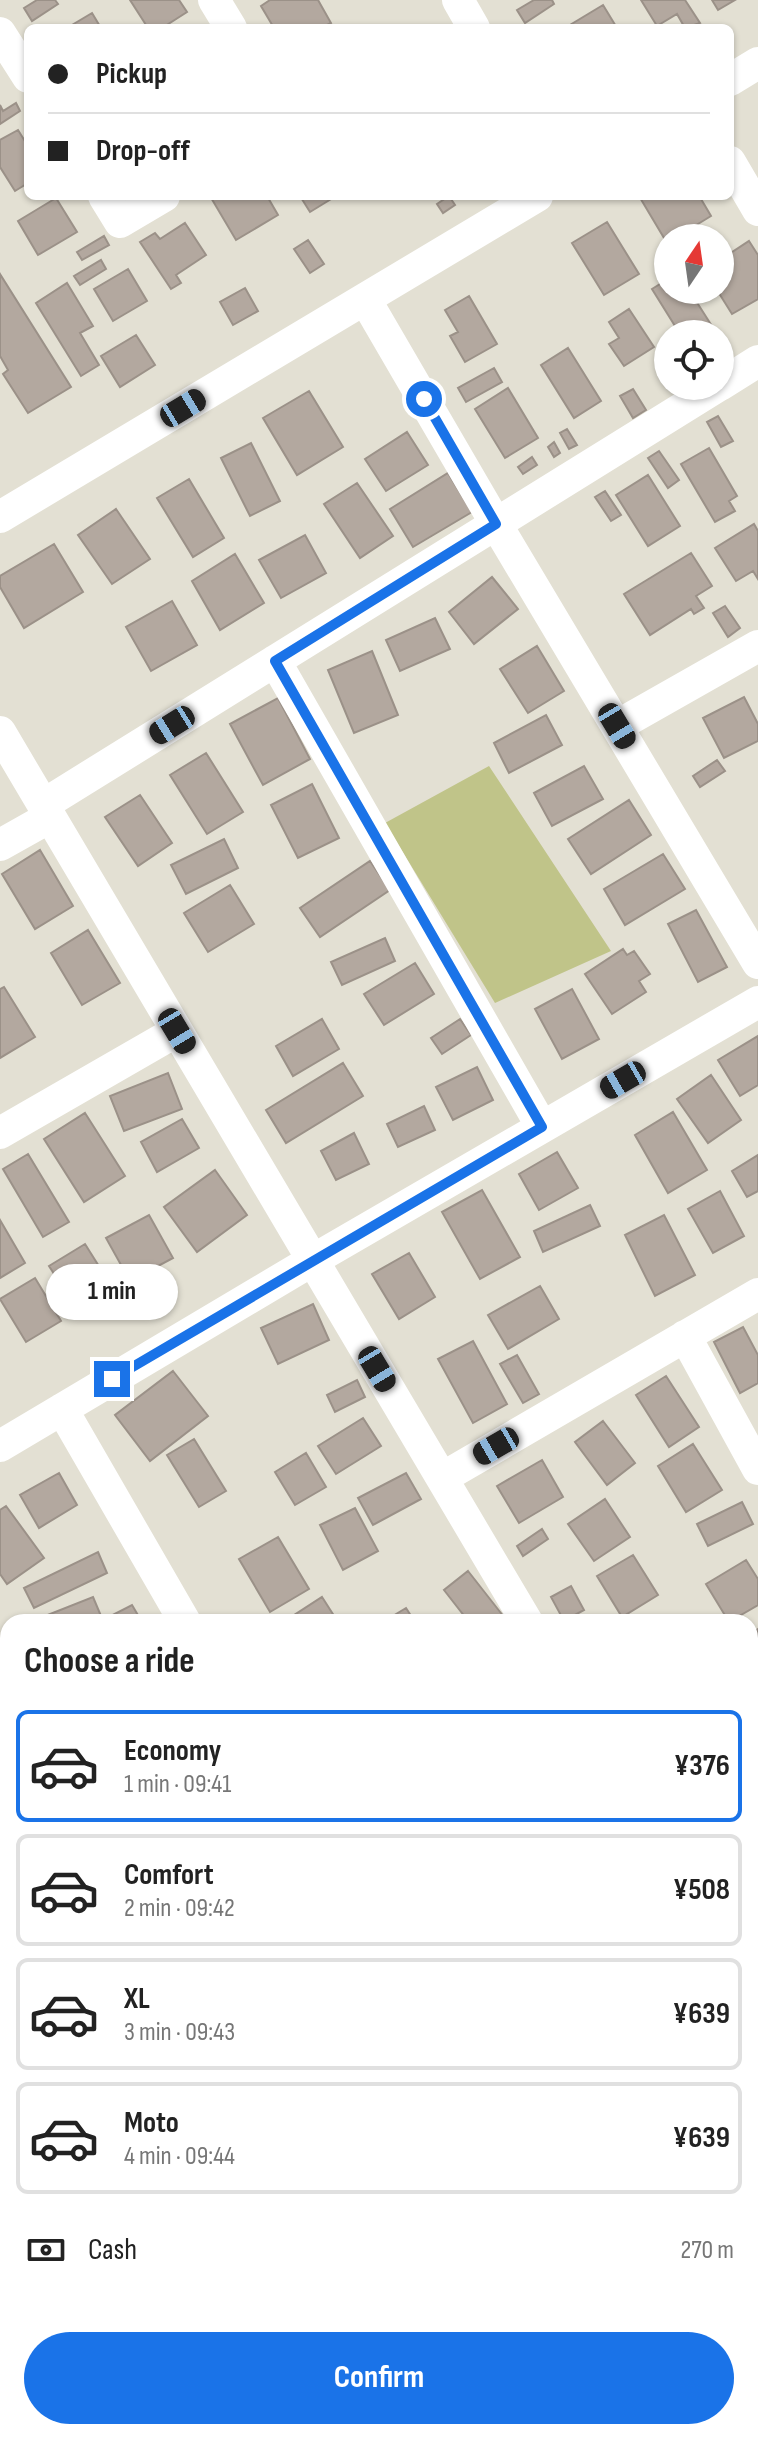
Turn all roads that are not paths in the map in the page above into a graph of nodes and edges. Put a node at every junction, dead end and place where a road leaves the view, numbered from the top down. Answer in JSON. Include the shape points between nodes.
{"nodes":[{"id":1,"x":214,"y":0,"type":"edge"},
{"id":2,"x":229,"y":24,"type":"edge"},
{"id":3,"x":0,"y":33,"type":"edge"},
{"id":4,"x":758,"y":63,"type":"edge"},
{"id":5,"x":24,"y":71,"type":"edge"},
{"id":6,"x":734,"y":78,"type":"edge"},
{"id":7,"x":734,"y":169,"type":"edge"},
{"id":8,"x":106,"y":200,"type":"edge"},
{"id":9,"x":157,"y":200,"type":"edge"},
{"id":10,"x":530,"y":200,"type":"edge"},
{"id":11,"x":758,"y":210,"type":"edge"},
{"id":12,"x":365,"y":299,"type":"junction"},
{"id":13,"x":758,"y":361,"type":"edge"},
{"id":14,"x":734,"y":376,"type":"edge"},
{"id":15,"x":696,"y":400,"type":"edge"},
{"id":16,"x":0,"y":517,"type":"edge"},
{"id":17,"x":496,"y":524,"type":"junction"},
{"id":18,"x":758,"y":646,"type":"edge"},
{"id":19,"x":275,"y":661,"type":"junction"},
{"id":20,"x":617,"y":726,"type":"junction"},
{"id":21,"x":0,"y":732,"type":"edge"},
{"id":22,"x":46,"y":811,"type":"junction"},
{"id":23,"x":0,"y":845,"type":"edge"},
{"id":24,"x":758,"y":963,"type":"edge"},
{"id":25,"x":758,"y":1002,"type":"edge"},
{"id":26,"x":177,"y":1031,"type":"junction"},
{"id":27,"x":542,"y":1127,"type":"junction"},
{"id":28,"x":0,"y":1133,"type":"edge"},
{"id":29,"x":313,"y":1260,"type":"junction"},
{"id":30,"x":758,"y":1294,"type":"edge"},
{"id":31,"x":685,"y":1336,"type":"junction"},
{"id":32,"x":62,"y":1409,"type":"junction"},
{"id":33,"x":0,"y":1446,"type":"edge"},
{"id":34,"x":758,"y":1469,"type":"edge"},
{"id":35,"x":442,"y":1478,"type":"junction"},
{"id":36,"x":180,"y":1614,"type":"edge"},
{"id":37,"x":522,"y":1614,"type":"edge"}],
"edges":[{"from":1,"to":2,"type":"street"},
{"from":3,"to":5,"type":"street"},
{"from":4,"to":6,"type":"street"},
{"from":7,"to":11,"type":"street"},
{"from":8,"to":9,"type":"street","via":[[120,222]]},
{"from":10,"to":12,"type":"street"},
{"from":12,"to":16,"type":"street"},
{"from":12,"to":17,"type":"street"},
{"from":13,"to":14,"type":"street"},
{"from":15,"to":17,"type":"street"},
{"from":17,"to":19,"type":"street"},
{"from":17,"to":20,"type":"street"},
{"from":18,"to":20,"type":"street"},
{"from":19,"to":22,"type":"street"},
{"from":19,"to":27,"type":"street"},
{"from":20,"to":24,"type":"street"},
{"from":21,"to":22,"type":"street"},
{"from":22,"to":23,"type":"street"},
{"from":22,"to":26,"type":"street"},
{"from":25,"to":27,"type":"street"},
{"from":26,"to":28,"type":"street"},
{"from":26,"to":29,"type":"street"},
{"from":27,"to":29,"type":"street"},
{"from":29,"to":32,"type":"street"},
{"from":29,"to":35,"type":"street"},
{"from":30,"to":31,"type":"street"},
{"from":31,"to":34,"type":"street"},
{"from":31,"to":35,"type":"street"},
{"from":32,"to":33,"type":"street"},
{"from":32,"to":36,"type":"street"},
{"from":35,"to":37,"type":"street"}]}
